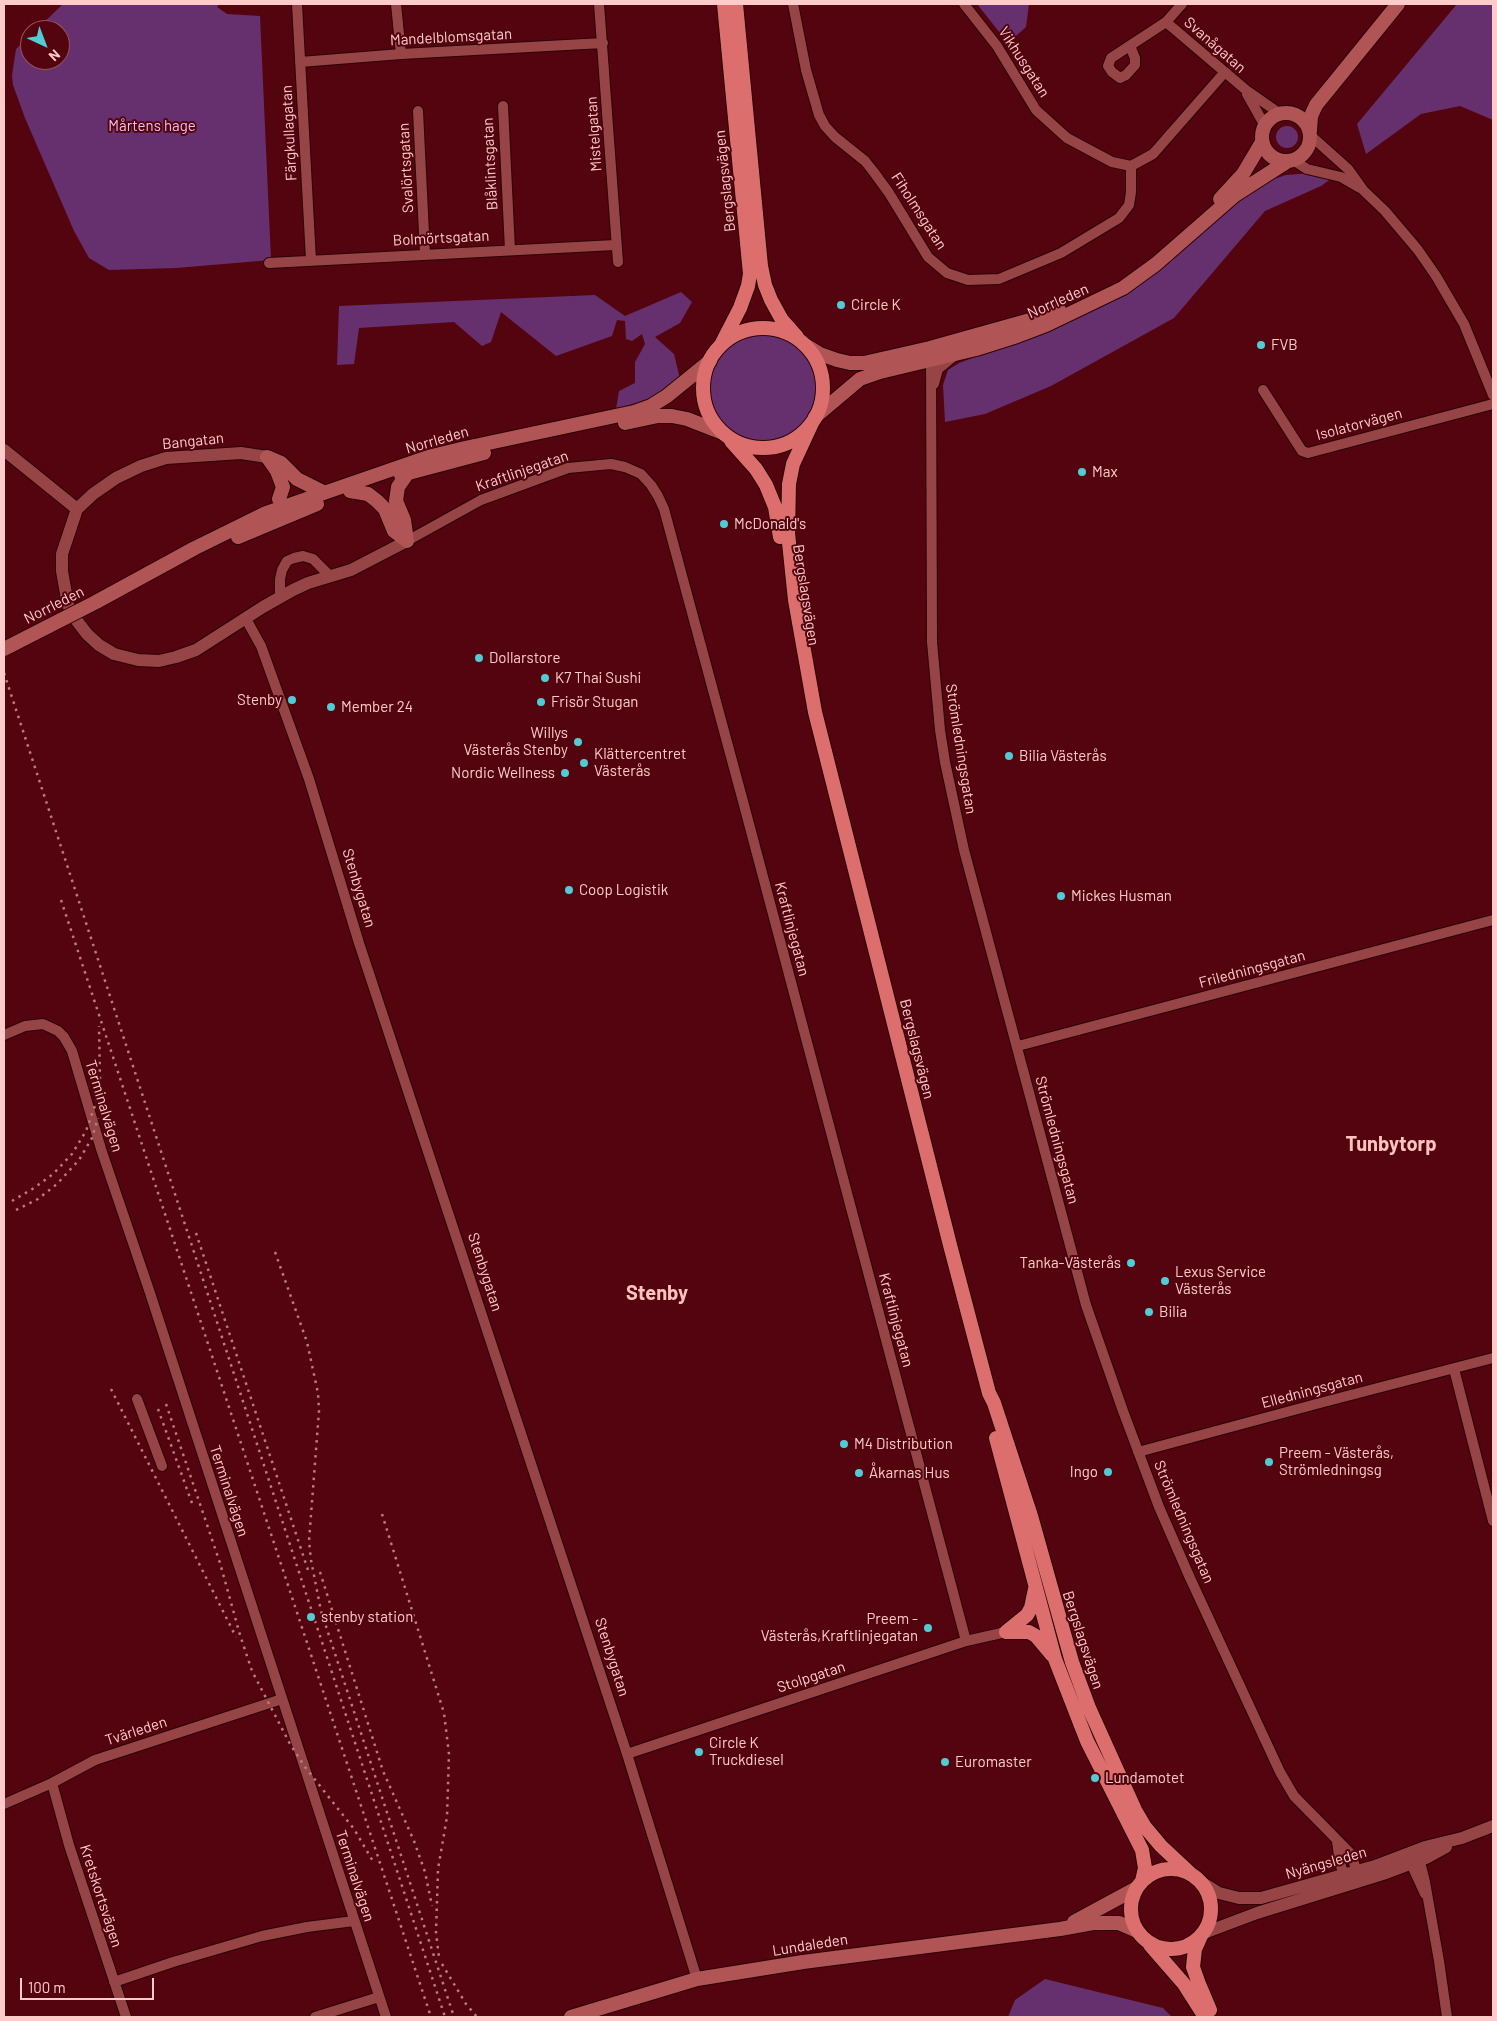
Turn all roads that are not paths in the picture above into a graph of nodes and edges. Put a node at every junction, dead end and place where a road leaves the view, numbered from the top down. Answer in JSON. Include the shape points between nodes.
{"nodes":[{"id":1,"x":297,"y":4,"type":"edge"},
{"id":2,"x":396,"y":4,"type":"edge"},
{"id":3,"x":600,"y":4,"type":"edge"},
{"id":4,"x":724,"y":4,"type":"edge"},
{"id":5,"x":736,"y":4,"type":"edge"},
{"id":6,"x":793,"y":4,"type":"edge"},
{"id":7,"x":964,"y":4,"type":"edge"},
{"id":8,"x":1182,"y":4,"type":"edge"},
{"id":9,"x":1388,"y":4,"type":"edge"},
{"id":10,"x":1398,"y":4,"type":"edge"},
{"id":11,"x":1166,"y":22,"type":"junction"},
{"id":12,"x":603,"y":43,"type":"junction"},
{"id":13,"x":1130,"y":46,"type":"dead end"},
{"id":14,"x":401,"y":54,"type":"junction"},
{"id":15,"x":300,"y":62,"type":"junction"},
{"id":16,"x":1224,"y":73,"type":"junction"},
{"id":17,"x":1246,"y":90,"type":"junction"},
{"id":18,"x":503,"y":106,"type":"dead end"},
{"id":19,"x":418,"y":111,"type":"dead end"},
{"id":20,"x":1286,"y":113,"type":"junction"},
{"id":21,"x":1264,"y":126,"type":"junction"},
{"id":22,"x":1310,"y":133,"type":"junction"},
{"id":23,"x":1262,"y":142,"type":"junction"},
{"id":24,"x":1290,"y":160,"type":"junction"},
{"id":25,"x":1131,"y":166,"type":"junction"},
{"id":26,"x":1363,"y":190,"type":"junction"},
{"id":27,"x":615,"y":245,"type":"junction"},
{"id":28,"x":510,"y":250,"type":"junction"},
{"id":29,"x":425,"y":254,"type":"junction"},
{"id":30,"x":311,"y":260,"type":"junction"},
{"id":31,"x":268,"y":262,"type":"dead end"},
{"id":32,"x":618,"y":262,"type":"dead end"},
{"id":33,"x":803,"y":343,"type":"junction"},
{"id":34,"x":719,"y":348,"type":"junction"},
{"id":35,"x":958,"y":353,"type":"junction"},
{"id":36,"x":930,"y":354,"type":"junction"},
{"id":37,"x":710,"y":361,"type":"junction"},
{"id":38,"x":1263,"y":390,"type":"dead end"},
{"id":39,"x":931,"y":394,"type":"junction"},
{"id":40,"x":1493,"y":395,"type":"edge"},
{"id":41,"x":1493,"y":404,"type":"edge"},
{"id":42,"x":814,"y":420,"type":"junction"},
{"id":43,"x":725,"y":435,"type":"junction"},
{"id":44,"x":4,"y":450,"type":"edge"},
{"id":45,"x":267,"y":457,"type":"junction"},
{"id":46,"x":407,"y":474,"type":"junction"},
{"id":47,"x":350,"y":491,"type":"junction"},
{"id":48,"x":323,"y":492,"type":"junction"},
{"id":49,"x":279,"y":499,"type":"joint"},
{"id":50,"x":77,"y":509,"type":"junction"},
{"id":51,"x":266,"y":513,"type":"junction"},
{"id":52,"x":407,"y":541,"type":"junction"},
{"id":53,"x":172,"y":562,"type":"junction"},
{"id":54,"x":330,"y":576,"type":"junction"},
{"id":55,"x":280,"y":597,"type":"junction"},
{"id":56,"x":246,"y":619,"type":"junction"},
{"id":57,"x":4,"y":649,"type":"edge"},
{"id":58,"x":815,"y":712,"type":"junction"},
{"id":59,"x":1493,"y":920,"type":"edge"},
{"id":60,"x":4,"y":1034,"type":"edge"},
{"id":61,"x":1018,"y":1046,"type":"junction"},
{"id":62,"x":1493,"y":1358,"type":"edge"},
{"id":63,"x":1454,"y":1369,"type":"junction"},
{"id":64,"x":989,"y":1393,"type":"junction"},
{"id":65,"x":137,"y":1399,"type":"dead end"},
{"id":66,"x":1138,"y":1452,"type":"junction"},
{"id":67,"x":162,"y":1466,"type":"dead end"},
{"id":68,"x":1493,"y":1521,"type":"edge"},
{"id":69,"x":1035,"y":1586,"type":"junction"},
{"id":70,"x":1006,"y":1632,"type":"junction"},
{"id":71,"x":966,"y":1641,"type":"junction"},
{"id":72,"x":1055,"y":1659,"type":"junction"},
{"id":73,"x":282,"y":1699,"type":"junction"},
{"id":74,"x":627,"y":1754,"type":"junction"},
{"id":75,"x":52,"y":1783,"type":"junction"},
{"id":76,"x":4,"y":1804,"type":"edge"},
{"id":77,"x":1493,"y":1826,"type":"edge"},
{"id":78,"x":1413,"y":1857,"type":"junction"},
{"id":79,"x":1194,"y":1877,"type":"junction"},
{"id":80,"x":1352,"y":1878,"type":"junction"},
{"id":81,"x":1138,"y":1885,"type":"junction"},
{"id":82,"x":354,"y":1921,"type":"junction"},
{"id":83,"x":1060,"y":1929,"type":"junction"},
{"id":84,"x":1140,"y":1935,"type":"junction"},
{"id":85,"x":1202,"y":1936,"type":"junction"},
{"id":86,"x":697,"y":1979,"type":"junction"},
{"id":87,"x":114,"y":1982,"type":"junction"},
{"id":88,"x":379,"y":1997,"type":"junction"},
{"id":89,"x":126,"y":2017,"type":"edge"},
{"id":90,"x":315,"y":2017,"type":"edge"},
{"id":91,"x":386,"y":2017,"type":"edge"},
{"id":92,"x":571,"y":2017,"type":"edge"},
{"id":93,"x":1204,"y":2017,"type":"edge"},
{"id":94,"x":1213,"y":2017,"type":"edge"},
{"id":95,"x":1447,"y":2017,"type":"edge"}],
"edges":[{"from":1,"to":15,"type":"street","name":"Färgkullagatan"},
{"from":2,"to":14,"type":"street"},
{"from":3,"to":12,"type":"street","name":"Mistelgatan"},
{"from":4,"to":34,"type":"highway","name":"Bergslagsvägen","via":[[750,274],[740,308]]},
{"from":5,"to":33,"type":"highway","name":"Bergslagsvägen","via":[[761,266],[771,300],[782,320]]},
{"from":6,"to":25,"type":"street","name":"Fiholmsgatan","via":[[806,70],[825,126],[873,170],[928,257],[947,273],[968,280],[998,279],[1061,253],[1119,218],[1132,192]]},
{"from":7,"to":25,"type":"street","name":"Vikhusgatan","via":[[997,46],[1036,110],[1067,138],[1112,162]]},
{"from":8,"to":11,"type":"street","name":"Svanågatan"},
{"from":9,"to":20,"type":"main road","via":[[1309,102]]},
{"from":10,"to":22,"type":"main road","via":[[1316,105],[1311,116]]},
{"from":11,"to":13,"type":"street","name":"Svanågatan"},
{"from":11,"to":16,"type":"street","name":"Svanågatan"},
{"from":12,"to":14,"type":"street","name":"Mandelblomsgatan"},
{"from":12,"to":27,"type":"street","name":"Mistelgatan"},
{"from":14,"to":15,"type":"street","name":"Mandelblomsgatan"},
{"from":15,"to":30,"type":"street","name":"Färgkullagatan"},
{"from":16,"to":17,"type":"street","name":"Svanågatan"},
{"from":16,"to":25,"type":"street","via":[[1153,154]]},
{"from":17,"to":20,"type":"street","name":"Svanågatan"},
{"from":17,"to":21,"type":"street","name":"Svanågatan"},
{"from":18,"to":28,"type":"street","name":"Blåklintsgatan"},
{"from":19,"to":29,"type":"street","name":"Svalörtsgatan"},
{"from":20,"to":21,"type":"main road","via":[[1270,119]]},
{"from":20,"to":22,"type":"main road","via":[[1304,120]]},
{"from":21,"to":23,"type":"main road"},
{"from":22,"to":24,"type":"main road","via":[[1308,148]]},
{"from":22,"to":26,"type":"street","via":[[1348,169]]},
{"from":23,"to":24,"type":"main road","via":[[1271,156]]},
{"from":23,"to":36,"type":"main road","name":"Norrleden","via":[[1243,174],[1213,206],[1185,232],[1117,282],[1048,315]]},
{"from":24,"to":26,"type":"street","via":[[1307,169],[1341,177]]},
{"from":24,"to":35,"type":"main road","name":"Norrleden","via":[[1235,195],[1156,264],[1123,288],[1046,326]]},
{"from":26,"to":40,"type":"street","via":[[1418,250],[1436,276],[1466,330]]},
{"from":27,"to":28,"type":"street","name":"Bolmörtsgatan"},
{"from":27,"to":32,"type":"street","name":"Mistelgatan"},
{"from":28,"to":29,"type":"street","name":"Bolmörtsgatan"},
{"from":29,"to":30,"type":"street","name":"Bolmörtsgatan"},
{"from":30,"to":31,"type":"street","name":"Bolmörtsgatan"},
{"from":33,"to":34,"type":"highway","via":[[774,329],[758,328],[730,338]]},
{"from":33,"to":36,"type":"main road","name":"Norrleden","via":[[820,354],[850,363]]},
{"from":33,"to":42,"type":"highway","via":[[821,372],[821,403]]},
{"from":34,"to":37,"type":"highway"},
{"from":35,"to":36,"type":"main road","name":"Norrleden"},
{"from":35,"to":39,"type":"street","name":"Strömledningsgatan","via":[[938,369]]},
{"from":36,"to":39,"type":"street","name":"Strömledningsgatan"},
{"from":36,"to":42,"type":"main road","name":"Norrleden","via":[[860,379]]},
{"from":37,"to":43,"type":"highway","via":[[703,392],[706,407]]},
{"from":37,"to":48,"type":"main road","name":"Norrleden","via":[[667,396],[634,412],[465,448]]},
{"from":38,"to":41,"type":"street","name":"Isolatorvägen","via":[[1302,450],[1308,453]]},
{"from":39,"to":61,"type":"street","name":"Strömledningsgatan","via":[[932,642],[940,730],[964,850]]},
{"from":42,"to":43,"type":"highway","via":[[793,440],[768,448],[751,447]]},
{"from":42,"to":58,"type":"highway","name":"Bergslagsvägen","via":[[793,464],[787,516],[795,600]]},
{"from":43,"to":46,"type":"main road","name":"Norrleden","via":[[687,419],[658,416],[468,457]]},
{"from":43,"to":58,"type":"highway","name":"Bergslagsvägen","via":[[756,469],[774,501],[792,625]]},
{"from":44,"to":50,"type":"street"},
{"from":45,"to":48,"type":"main road"},
{"from":45,"to":49,"type":"main road","via":[[283,487]]},
{"from":45,"to":50,"type":"street","name":"Bangatan","via":[[241,452],[166,458],[116,478]]},
{"from":46,"to":47,"type":"main road","name":"Norrleden"},
{"from":46,"to":52,"type":"main road","via":[[398,487],[396,500],[404,520]]},
{"from":47,"to":52,"type":"main road","via":[[368,494],[377,500],[394,531]]},
{"from":47,"to":53,"type":"main road","name":"Norrleden"},
{"from":48,"to":51,"type":"main road","name":"Norrleden"},
{"from":49,"to":51,"type":"street"},
{"from":50,"to":56,"type":"street","name":"Bangatan","via":[[62,554],[68,605],[77,621],[99,644],[114,654],[159,662],[196,650]]},
{"from":51,"to":53,"type":"main road","name":"Norrleden"},
{"from":52,"to":54,"type":"street","via":[[351,570]]},
{"from":52,"to":71,"type":"street","name":"Kraftlinjegatan","via":[[488,497],[568,468],[611,464],[624,467],[641,474],[658,496],[744,805]]},
{"from":53,"to":57,"type":"main road","name":"Norrleden","bridge":true},
{"from":54,"to":55,"type":"street"},
{"from":54,"to":55,"type":"street","via":[[313,559],[294,558],[287,561],[282,570]]},
{"from":55,"to":56,"type":"street"},
{"from":56,"to":74,"type":"street","name":"Stenbygatan","via":[[261,646],[309,780],[362,952]]},
{"from":58,"to":64,"type":"highway","name":"Bergslagsvägen"},
{"from":59,"to":61,"type":"street","name":"Friledningsgatan"},
{"from":60,"to":73,"type":"street","name":"Terminalvägen","via":[[24,1026],[44,1024],[58,1031],[72,1050],[101,1149]]},
{"from":61,"to":66,"type":"street","name":"Strömledningsgatan","via":[[1086,1304]]},
{"from":62,"to":63,"type":"street","name":"Elledningsgatan"},
{"from":63,"to":66,"type":"street","name":"Elledningsgatan"},
{"from":63,"to":68,"type":"street"},
{"from":64,"to":69,"type":"highway","name":"Bergslagsvägen","via":[[988,1407]]},
{"from":64,"to":79,"type":"highway","name":"Bergslagsvägen","via":[[1031,1516],[1050,1591],[1089,1708],[1144,1827]]},
{"from":65,"to":67,"type":"street"},
{"from":66,"to":80,"type":"street","name":"Strömledningsgatan","via":[[1190,1578],[1286,1785],[1351,1854]]},
{"from":69,"to":70,"type":"highway","via":[[1031,1608]]},
{"from":69,"to":72,"type":"highway","name":"Bergslagsvägen"},
{"from":70,"to":71,"type":"street","name":"Stolpgatan"},
{"from":70,"to":72,"type":"highway","via":[[1030,1632]]},
{"from":71,"to":74,"type":"street","name":"Stolpgatan"},
{"from":72,"to":81,"type":"highway","name":"Bergslagsvägen","via":[[1087,1741],[1142,1850],[1145,1868]]},
{"from":73,"to":75,"type":"street","name":"Tvärleden","via":[[95,1760]]},
{"from":73,"to":82,"type":"street","name":"Terminalvägen"},
{"from":74,"to":86,"type":"street","name":"Stenbygatan"},
{"from":75,"to":76,"type":"street","name":"Tvärleden"},
{"from":75,"to":87,"type":"street","name":"Kretskortsvägen"},
{"from":77,"to":78,"type":"street","name":"Nyängsleden"},
{"from":78,"to":80,"type":"street","name":"Nyängsleden"},
{"from":78,"to":95,"type":"street","via":[[1428,1899]]},
{"from":79,"to":80,"type":"street","name":"Nyängsleden","via":[[1219,1893],[1239,1898],[1261,1898]]},
{"from":79,"to":81,"type":"highway","via":[[1170,1868],[1150,1874]]},
{"from":79,"to":85,"type":"highway","via":[[1207,1892],[1211,1907],[1209,1923]]},
{"from":80,"to":85,"type":"street","name":"Nyängsleden"},
{"from":81,"to":83,"type":"main road","name":"Lundaleden"},
{"from":81,"to":84,"type":"highway","via":[[1130,1900],[1130,1911]]},
{"from":82,"to":87,"type":"street","via":[[254,1938]]},
{"from":82,"to":88,"type":"street","name":"Terminalvägen"},
{"from":83,"to":84,"type":"main road","name":"Lundaleden","via":[[1112,1922]]},
{"from":83,"to":86,"type":"main road","name":"Lundaleden","via":[[877,1951]]},
{"from":84,"to":85,"type":"highway","via":[[1161,1948],[1172,1949],[1182,1948]]},
{"from":84,"to":93,"type":"highway","via":[[1184,1984]]},
{"from":85,"to":94,"type":"highway","via":[[1195,1949],[1193,1967]]},
{"from":86,"to":92,"type":"main road","name":"Lundaleden"},
{"from":87,"to":89,"type":"street","name":"Kretskortsvägen"},
{"from":88,"to":90,"type":"street"},
{"from":88,"to":91,"type":"street","name":"Terminalvägen"}]}
